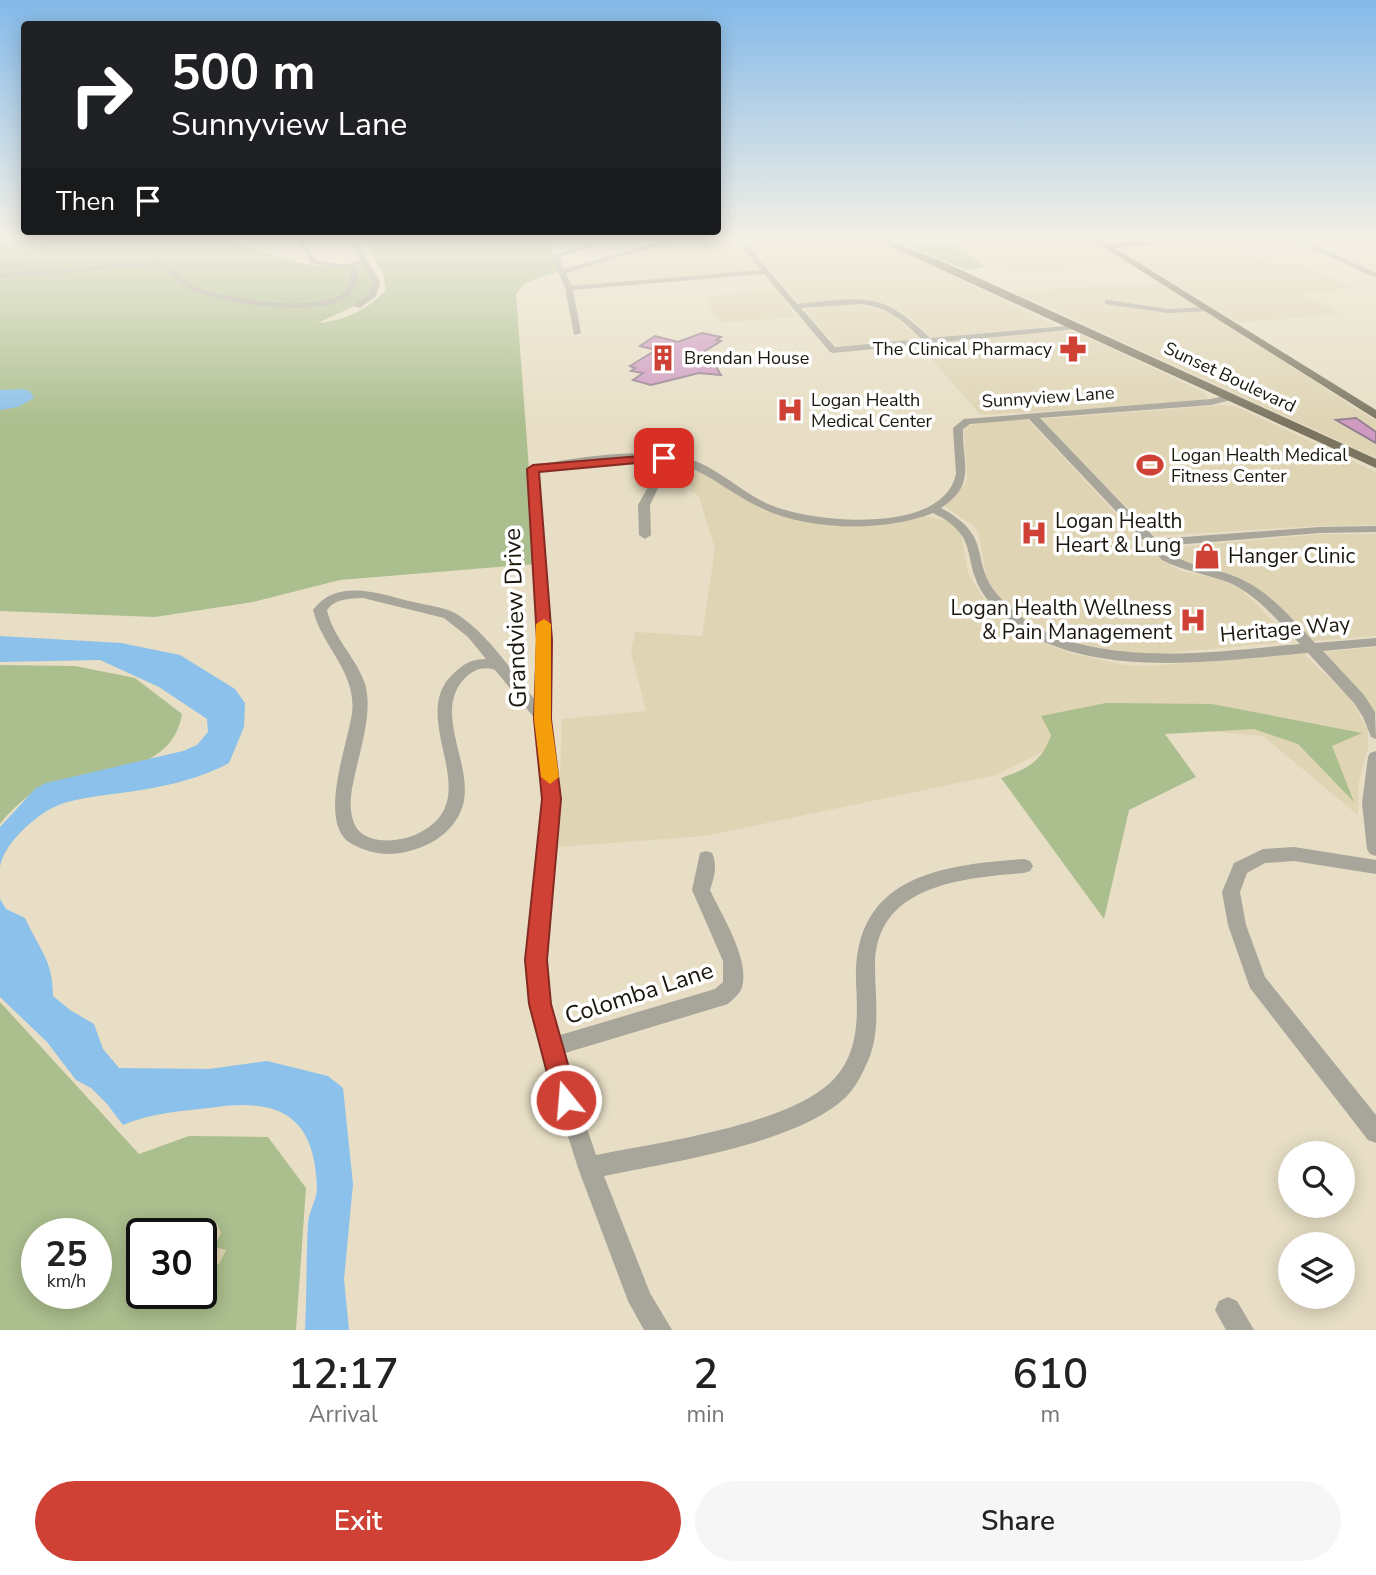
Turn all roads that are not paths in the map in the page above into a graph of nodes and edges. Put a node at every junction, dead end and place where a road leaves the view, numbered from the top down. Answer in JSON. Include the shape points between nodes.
{"nodes":[{"id":1,"x":249,"y":300,"type":"edge"},
{"id":2,"x":332,"y":300,"type":"edge"},
{"id":3,"x":364,"y":300,"type":"edge"},
{"id":4,"x":571,"y":300,"type":"edge"},
{"id":5,"x":792,"y":300,"type":"edge"},
{"id":6,"x":1015,"y":300,"type":"edge"},
{"id":7,"x":1195,"y":300,"type":"edge"},
{"id":8,"x":1108,"y":302,"type":"dead end"},
{"id":9,"x":357,"y":306,"type":"dead end"},
{"id":10,"x":797,"y":306,"type":"junction"},
{"id":11,"x":1209,"y":309,"type":"junction"},
{"id":12,"x":1076,"y":327,"type":"junction"},
{"id":13,"x":577,"y":333,"type":"dead end"},
{"id":14,"x":928,"y":341,"type":"junction"},
{"id":15,"x":1232,"y":397,"type":"junction"},
{"id":16,"x":1371,"y":408,"type":"edge"},
{"id":17,"x":1031,"y":415,"type":"junction"},
{"id":18,"x":1376,"y":415,"type":"edge"},
{"id":19,"x":653,"y":457,"type":"junction"},
{"id":20,"x":1376,"y":464,"type":"edge"},
{"id":21,"x":533,"y":469,"type":"joint"},
{"id":22,"x":932,"y":508,"type":"junction"},
{"id":23,"x":1376,"y":529,"type":"edge"},
{"id":24,"x":645,"y":535,"type":"dead end"},
{"id":25,"x":1151,"y":543,"type":"junction"},
{"id":26,"x":1376,"y":642,"type":"edge"},
{"id":27,"x":1310,"y":648,"type":"junction"},
{"id":28,"x":500,"y":667,"type":"junction"},
{"id":29,"x":543,"y":719,"type":"junction"},
{"id":30,"x":1376,"y":733,"type":"edge"},
{"id":31,"x":1376,"y":757,"type":"edge"},
{"id":32,"x":1376,"y":849,"type":"edge"},
{"id":33,"x":706,"y":858,"type":"dead end"},
{"id":34,"x":1024,"y":866,"type":"dead end"},
{"id":35,"x":1376,"y":867,"type":"edge"},
{"id":36,"x":550,"y":1048,"type":"junction"},
{"id":37,"x":1376,"y":1132,"type":"edge"},
{"id":38,"x":589,"y":1168,"type":"junction"},
{"id":39,"x":659,"y":1330,"type":"edge"}],
"edges":[{"from":1,"to":2,"type":"street","via":[[292,307]]},
{"from":3,"to":9,"type":"street"},
{"from":4,"to":13,"type":"street"},
{"from":5,"to":10,"type":"street"},
{"from":6,"to":12,"type":"main road","name":"Sunset Boulevard"},
{"from":7,"to":11,"type":"main road"},
{"from":8,"to":11,"type":"street","via":[[1168,311]]},
{"from":10,"to":14,"type":"street","via":[[848,302],[883,306],[896,311]]},
{"from":10,"to":14,"type":"street","via":[[833,349]]},
{"from":11,"to":16,"type":"main road"},
{"from":12,"to":14,"type":"street"},
{"from":12,"to":15,"type":"main road","name":"Sunset Boulevard"},
{"from":15,"to":17,"type":"street","name":"Sunnyview Lane"},
{"from":15,"to":20,"type":"main road","name":"Sunset Boulevard"},
{"from":16,"to":18,"type":"main road"},
{"from":17,"to":22,"type":"street","name":"Sunnyview Lane","via":[[961,424],[957,432],[959,484]]},
{"from":17,"to":25,"type":"street"},
{"from":19,"to":21,"type":"street","name":"Sunnyview Lane"},
{"from":19,"to":22,"type":"street","name":"Sunnyview Lane","via":[[692,463],[759,503],[802,518],[870,523]]},
{"from":19,"to":24,"type":"street","via":[[657,480],[644,505]]},
{"from":21,"to":29,"type":"street","name":"Grandview Drive","via":[[545,640]]},
{"from":22,"to":27,"type":"street","name":"Heritage Way","via":[[970,534],[979,575],[993,599],[1026,625],[1063,643],[1107,655],[1150,659]]},
{"from":23,"to":25,"type":"street"},
{"from":25,"to":27,"type":"street","via":[[1174,562],[1250,590]]},
{"from":26,"to":27,"type":"street","name":"Heritage Way"},
{"from":27,"to":30,"type":"street","via":[[1359,699]]},
{"from":28,"to":28,"type":"street","via":[[472,665],[447,691],[445,705],[457,781],[455,806],[446,821],[429,836],[406,845],[381,848],[359,842],[345,828],[341,811],[359,727],[360,694],[352,672],[323,627],[320,610],[326,602],[341,595],[363,594],[449,615],[473,634]]},
{"from":28,"to":29,"type":"street"},
{"from":29,"to":36,"type":"street","name":"Grandview Drive","via":[[551,799],[536,960]]},
{"from":31,"to":32,"type":"street","via":[[1369,785],[1369,820]]},
{"from":33,"to":36,"type":"street","name":"Colomba Lane","via":[[701,890],[733,961],[733,986],[721,997]]},
{"from":34,"to":38,"type":"street","via":[[949,876],[903,893],[885,907],[866,950],[867,1021],[861,1052],[847,1080],[825,1101],[784,1122]]},
{"from":35,"to":37,"type":"street","via":[[1294,854],[1263,856],[1240,869],[1231,892],[1244,950],[1258,982]]},
{"from":36,"to":38,"type":"street","name":"Grandview Drive"},
{"from":38,"to":39,"type":"street","name":"Grandview Drive","via":[[641,1301]]}]}
